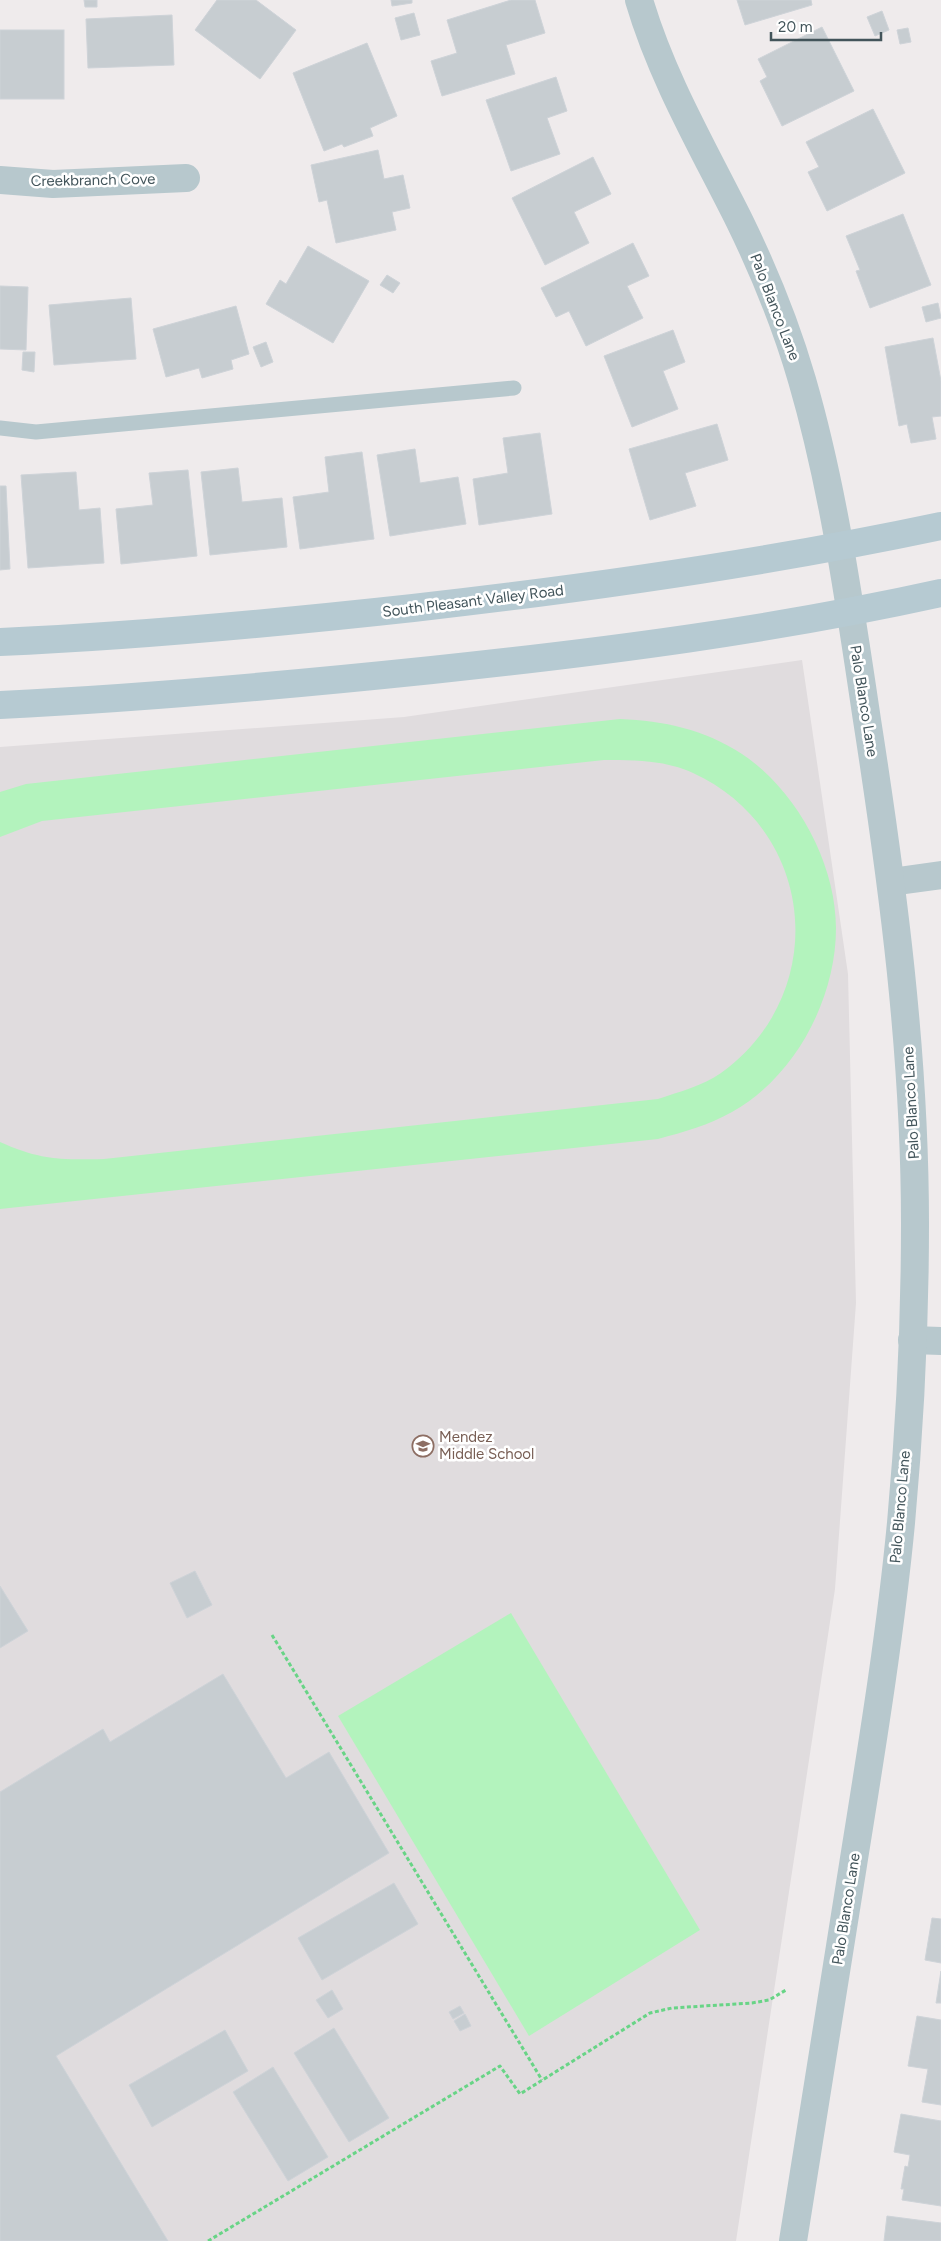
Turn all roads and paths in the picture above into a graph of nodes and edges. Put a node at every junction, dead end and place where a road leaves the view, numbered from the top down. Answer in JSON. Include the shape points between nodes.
{"nodes":[{"id":1,"x":639,"y":0,"type":"edge"},
{"id":2,"x":186,"y":178,"type":"dead end"},
{"id":3,"x":0,"y":180,"type":"edge"},
{"id":4,"x":514,"y":388,"type":"dead end"},
{"id":5,"x":0,"y":428,"type":"edge"},
{"id":6,"x":941,"y":526,"type":"edge"},
{"id":7,"x":839,"y":548,"type":"junction"},
{"id":8,"x":941,"y":593,"type":"edge"},
{"id":9,"x":851,"y":613,"type":"junction"},
{"id":10,"x":0,"y":642,"type":"edge"},
{"id":11,"x":0,"y":705,"type":"edge"},
{"id":12,"x":941,"y":875,"type":"edge"},
{"id":13,"x":892,"y":882,"type":"junction"},
{"id":14,"x":912,"y":1340,"type":"junction"},
{"id":15,"x":941,"y":1340,"type":"edge"},
{"id":16,"x":272,"y":1635,"type":"dead end"},
{"id":17,"x":786,"y":1990,"type":"dead end"},
{"id":18,"x":542,"y":2080,"type":"junction"},
{"id":19,"x":208,"y":2241,"type":"edge"},
{"id":20,"x":793,"y":2241,"type":"edge"}],
"edges":[{"from":1,"to":7,"type":"street","name":"Palo Blanco Lane","via":[[667,78],[742,226],[782,318],[803,381]]},
{"from":2,"to":3,"type":"street","name":"Creekbranch Cove","via":[[53,184]]},
{"from":4,"to":5,"type":"lane","via":[[36,432]]},
{"from":6,"to":7,"type":"main road","name":"South Pleasant Valley Road"},
{"from":7,"to":9,"type":"street","name":"Palo Blanco Lane"},
{"from":7,"to":10,"type":"main road","name":"South Pleasant Valley Road","via":[[547,593],[259,625]]},
{"from":8,"to":9,"type":"main road"},
{"from":9,"to":11,"type":"main road","via":[[548,658],[260,688]]},
{"from":9,"to":13,"type":"street","name":"Palo Blanco Lane"},
{"from":12,"to":13,"type":"street"},
{"from":13,"to":14,"type":"street","name":"Palo Blanco Lane","via":[[913,1115]]},
{"from":14,"to":15,"type":"street"},
{"from":14,"to":20,"type":"street","name":"Palo Blanco Lane","via":[[901,1524],[879,1701]]},
{"from":16,"to":18,"type":"path"},
{"from":17,"to":18,"type":"path","via":[[769,2000],[752,2003],[672,2008],[650,2013]]},
{"from":18,"to":19,"type":"path","via":[[520,2094],[500,2066]]}]}
